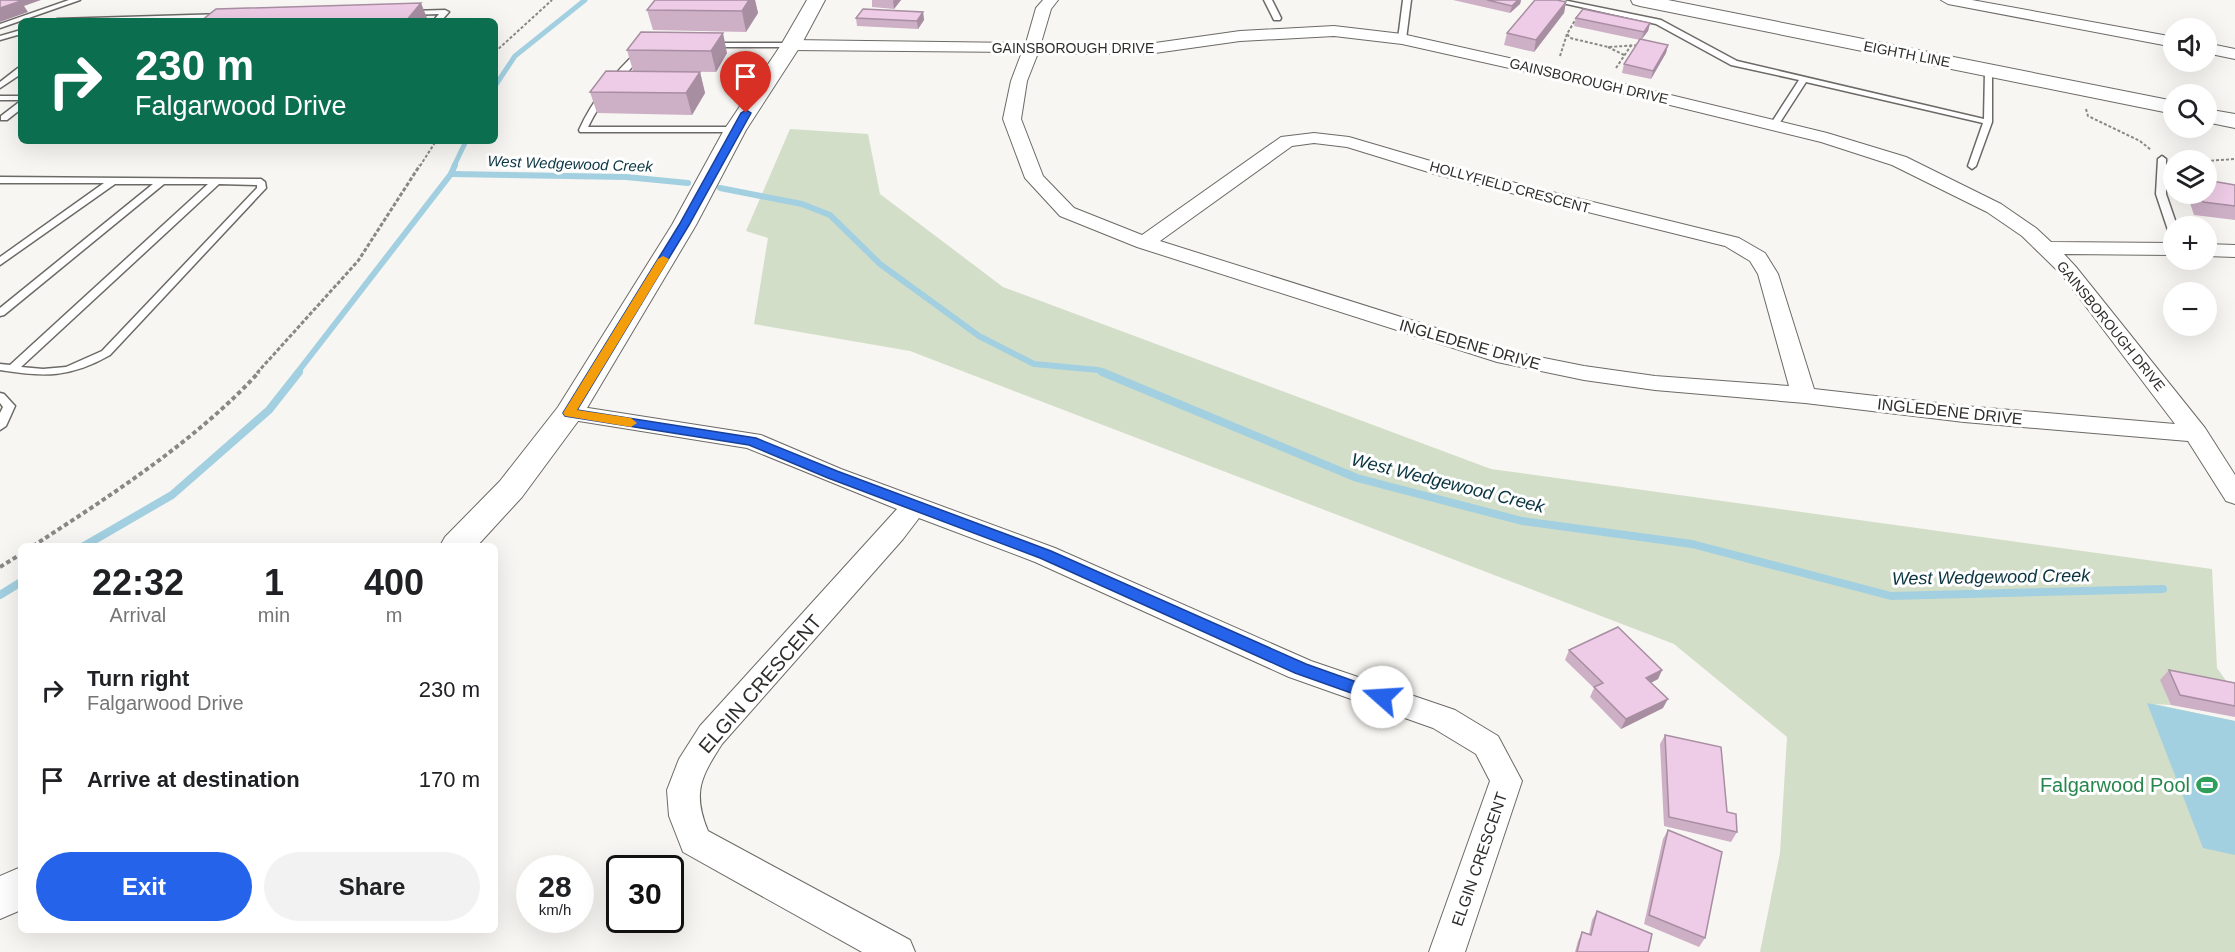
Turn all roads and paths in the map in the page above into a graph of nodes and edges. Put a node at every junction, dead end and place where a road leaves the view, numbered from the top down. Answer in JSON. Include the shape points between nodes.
{"nodes":[{"id":1,"x":76,"y":0,"type":"edge"},
{"id":2,"x":552,"y":0,"type":"edge"},
{"id":3,"x":816,"y":0,"type":"edge"},
{"id":4,"x":1051,"y":0,"type":"edge"},
{"id":5,"x":1268,"y":0,"type":"edge"},
{"id":6,"x":1407,"y":0,"type":"edge"},
{"id":7,"x":1553,"y":0,"type":"edge"},
{"id":8,"x":1640,"y":0,"type":"edge"},
{"id":9,"x":1948,"y":0,"type":"edge"},
{"id":10,"x":1583,"y":6,"type":"junction"},
{"id":11,"x":398,"y":13,"type":"edge"},
{"id":12,"x":232,"y":16,"type":"edge"},
{"id":13,"x":23,"y":18,"type":"edge"},
{"id":14,"x":194,"y":18,"type":"edge"},
{"id":15,"x":440,"y":18,"type":"edge"},
{"id":16,"x":1277,"y":18,"type":"dead end"},
{"id":17,"x":18,"y":20,"type":"edge"},
{"id":18,"x":0,"y":26,"type":"edge"},
{"id":19,"x":18,"y":33,"type":"edge"},
{"id":20,"x":1678,"y":33,"type":"junction"},
{"id":21,"x":0,"y":38,"type":"edge"},
{"id":22,"x":1402,"y":39,"type":"junction"},
{"id":23,"x":2163,"y":40,"type":"edge"},
{"id":24,"x":1580,"y":42,"type":"junction"},
{"id":25,"x":1632,"y":44,"type":"junction"},
{"id":26,"x":703,"y":45,"type":"edge"},
{"id":27,"x":791,"y":45,"type":"junction"},
{"id":28,"x":1563,"y":45,"type":"dead end"},
{"id":29,"x":652,"y":47,"type":"edge"},
{"id":30,"x":1608,"y":47,"type":"junction"},
{"id":31,"x":1032,"y":48,"type":"junction"},
{"id":32,"x":498,"y":49,"type":"edge"},
{"id":33,"x":2217,"y":50,"type":"edge"},
{"id":34,"x":2235,"y":54,"type":"edge"},
{"id":35,"x":1624,"y":55,"type":"junction"},
{"id":36,"x":1989,"y":71,"type":"junction"},
{"id":37,"x":18,"y":72,"type":"edge"},
{"id":38,"x":1804,"y":79,"type":"junction"},
{"id":39,"x":1605,"y":84,"type":"junction"},
{"id":40,"x":0,"y":86,"type":"edge"},
{"id":41,"x":2084,"y":90,"type":"junction"},
{"id":42,"x":0,"y":98,"type":"edge"},
{"id":43,"x":18,"y":98,"type":"edge"},
{"id":44,"x":2163,"y":106,"type":"edge"},
{"id":45,"x":18,"y":107,"type":"edge"},
{"id":46,"x":18,"y":117,"type":"edge"},
{"id":47,"x":2217,"y":117,"type":"edge"},
{"id":48,"x":2,"y":118,"type":"edge"},
{"id":49,"x":2235,"y":121,"type":"edge"},
{"id":50,"x":1988,"y":122,"type":"junction"},
{"id":51,"x":1774,"y":125,"type":"junction"},
{"id":52,"x":735,"y":130,"type":"junction"},
{"id":53,"x":434,"y":144,"type":"edge"},
{"id":54,"x":2162,"y":159,"type":"joint"},
{"id":55,"x":2235,"y":159,"type":"edge"},
{"id":56,"x":2217,"y":160,"type":"edge"},
{"id":57,"x":1972,"y":166,"type":"dead end"},
{"id":58,"x":0,"y":180,"type":"edge"},
{"id":59,"x":113,"y":181,"type":"junction"},
{"id":60,"x":162,"y":182,"type":"junction"},
{"id":61,"x":216,"y":182,"type":"junction"},
{"id":62,"x":2169,"y":216,"type":"edge"},
{"id":63,"x":1144,"y":243,"type":"junction"},
{"id":64,"x":2046,"y":248,"type":"junction"},
{"id":65,"x":2163,"y":249,"type":"edge"},
{"id":66,"x":2217,"y":250,"type":"edge"},
{"id":67,"x":2235,"y":251,"type":"edge"},
{"id":68,"x":0,"y":262,"type":"edge"},
{"id":69,"x":0,"y":313,"type":"edge"},
{"id":70,"x":0,"y":367,"type":"edge"},
{"id":71,"x":12,"y":369,"type":"junction"},
{"id":72,"x":1804,"y":395,"type":"junction"},
{"id":73,"x":0,"y":397,"type":"edge"},
{"id":74,"x":569,"y":413,"type":"junction"},
{"id":75,"x":0,"y":426,"type":"edge"},
{"id":76,"x":2196,"y":435,"type":"junction"},
{"id":77,"x":2235,"y":495,"type":"edge"},
{"id":78,"x":914,"y":506,"type":"junction"},
{"id":79,"x":38,"y":543,"type":"edge"},
{"id":80,"x":460,"y":543,"type":"edge"},
{"id":81,"x":18,"y":556,"type":"edge"},
{"id":82,"x":0,"y":567,"type":"edge"},
{"id":83,"x":18,"y":889,"type":"edge"},
{"id":84,"x":0,"y":899,"type":"edge"},
{"id":85,"x":897,"y":952,"type":"edge"},
{"id":86,"x":1447,"y":952,"type":"edge"}],
"edges":[{"from":1,"to":13,"type":"lane"},
{"from":2,"to":32,"type":"path"},
{"from":3,"to":27,"type":"street"},
{"from":4,"to":31,"type":"street","name":"INGLEDENE DRIVE","via":[[1044,8]]},
{"from":5,"to":16,"type":"lane"},
{"from":6,"to":22,"type":"lane"},
{"from":7,"to":10,"type":"lane"},
{"from":8,"to":36,"type":"street","name":"EIGHTH LINE"},
{"from":9,"to":23,"type":"street"},
{"from":10,"to":20,"type":"lane","via":[[1658,22]]},
{"from":10,"to":24,"type":"path","via":[[1567,34]]},
{"from":11,"to":15,"type":"lane","via":[[445,12]]},
{"from":12,"to":14,"type":"lane"},
{"from":17,"to":18,"type":"lane"},
{"from":19,"to":21,"type":"lane"},
{"from":20,"to":25,"type":"path","via":[[1647,46]]},
{"from":20,"to":38,"type":"lane","via":[[1734,63]]},
{"from":22,"to":31,"type":"street","name":"GAINSBOROUGH DRIVE","via":[[1334,31],[1240,36],[1148,49]]},
{"from":22,"to":39,"type":"street","name":"GAINSBOROUGH DRIVE"},
{"from":24,"to":28,"type":"path"},
{"from":24,"to":30,"type":"path"},
{"from":25,"to":30,"type":"path"},
{"from":25,"to":35,"type":"path"},
{"from":26,"to":27,"type":"lane"},
{"from":27,"to":31,"type":"street","name":"GAINSBOROUGH DRIVE"},
{"from":27,"to":52,"type":"street"},
{"from":29,"to":52,"type":"lane","via":[[629,63],[589,115],[583,130]]},
{"from":30,"to":35,"type":"path"},
{"from":31,"to":63,"type":"street","name":"INGLEDENE DRIVE","via":[[1019,81],[1012,119],[1034,178],[1067,212]]},
{"from":33,"to":34,"type":"street"},
{"from":35,"to":39,"type":"path"},
{"from":36,"to":41,"type":"street","name":"EIGHTH LINE"},
{"from":36,"to":50,"type":"lane"},
{"from":37,"to":40,"type":"lane"},
{"from":38,"to":50,"type":"lane"},
{"from":38,"to":51,"type":"lane"},
{"from":39,"to":51,"type":"street","name":"GAINSBOROUGH DRIVE"},
{"from":41,"to":44,"type":"street","name":"EIGHTH LINE"},
{"from":41,"to":54,"type":"path","via":[[2088,116],[2140,141]]},
{"from":42,"to":43,"type":"lane"},
{"from":45,"to":48,"type":"lane"},
{"from":46,"to":48,"type":"lane"},
{"from":47,"to":49,"type":"street"},
{"from":50,"to":57,"type":"lane"},
{"from":51,"to":64,"type":"street","name":"GAINSBOROUGH DRIVE","via":[[1889,158],[1947,183],[1994,208]]},
{"from":52,"to":74,"type":"street","via":[[684,225]]},
{"from":53,"to":79,"type":"path","via":[[358,261],[235,398],[118,491]]},
{"from":54,"to":62,"type":"lane","via":[[2162,194]]},
{"from":55,"to":56,"type":"path"},
{"from":58,"to":59,"type":"lane"},
{"from":59,"to":60,"type":"lane"},
{"from":59,"to":68,"type":"lane"},
{"from":60,"to":61,"type":"lane"},
{"from":60,"to":69,"type":"lane"},
{"from":61,"to":71,"type":"lane"},
{"from":61,"to":71,"type":"lane","via":[[261,182],[262,188],[106,353],[85,367],[57,374]]},
{"from":63,"to":72,"type":"street","name":"INGLEDENE DRIVE","via":[[1505,357],[1655,383]]},
{"from":63,"to":72,"type":"street","name":"HOLLYFIELD CRESCENT","via":[[1287,141],[1314,138],[1349,142],[1445,171],[1732,242],[1758,257],[1768,274]]},
{"from":64,"to":65,"type":"street"},
{"from":64,"to":76,"type":"street","name":"GAINSBOROUGH DRIVE","via":[[2069,271]]},
{"from":66,"to":67,"type":"street"},
{"from":70,"to":71,"type":"lane"},
{"from":72,"to":76,"type":"street","name":"INGLEDENE DRIVE"},
{"from":73,"to":75,"type":"lane","via":[[9,406]]},
{"from":74,"to":78,"type":"street","name":"ELGIN CRESCENT","via":[[752,441]]},
{"from":74,"to":80,"type":"street","via":[[511,489]]},
{"from":76,"to":77,"type":"street","name":"GAINSBOROUGH DRIVE"},
{"from":78,"to":85,"type":"street","name":"ELGIN CRESCENT","via":[[711,735],[682,790],[686,818],[695,841]]},
{"from":78,"to":86,"type":"street","name":"ELGIN CRESCENT","via":[[1045,555],[1300,669],[1444,719],[1488,745],[1506,781]]},
{"from":81,"to":82,"type":"path"},
{"from":83,"to":84,"type":"street"}]}
